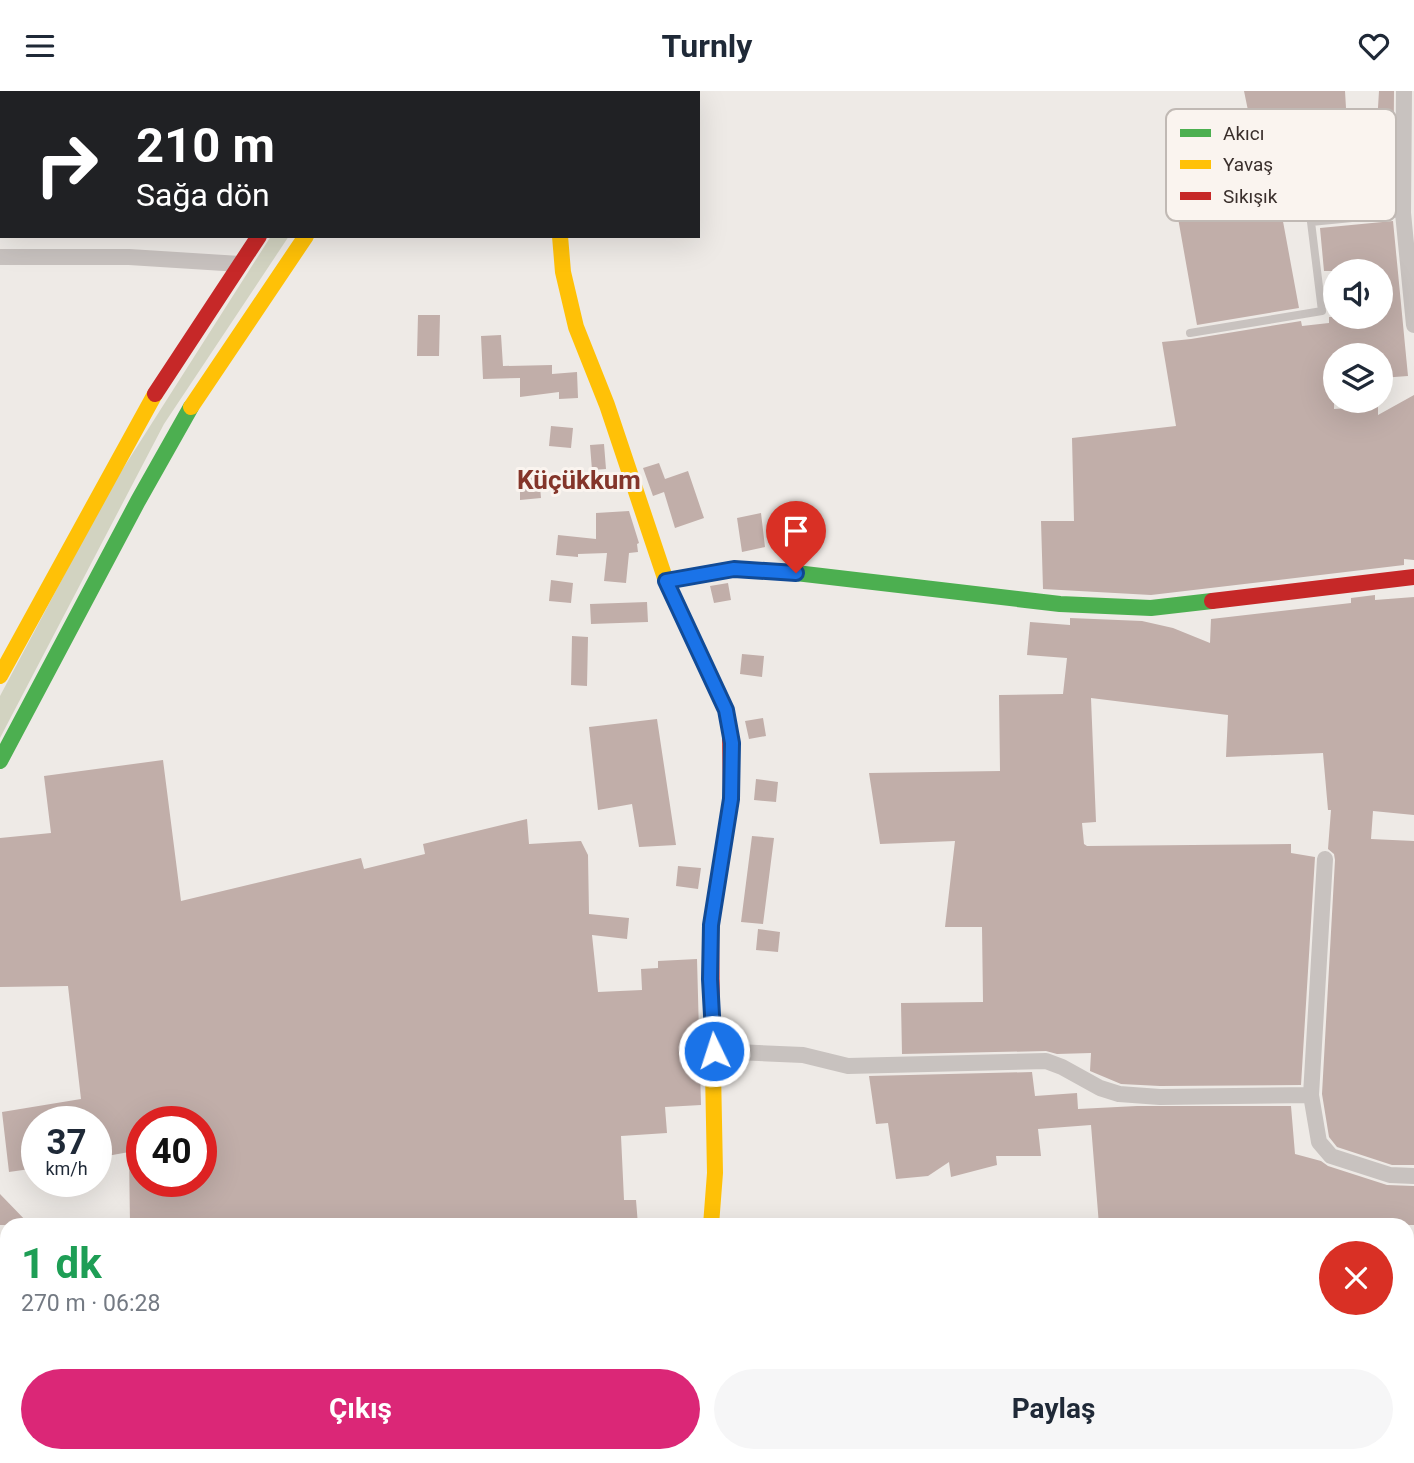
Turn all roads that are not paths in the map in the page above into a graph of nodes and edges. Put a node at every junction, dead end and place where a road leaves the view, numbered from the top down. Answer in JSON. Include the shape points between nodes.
{"nodes":[{"id":1,"x":1404,"y":91,"type":"edge"},
{"id":2,"x":1403,"y":213,"type":"junction"},
{"id":3,"x":1396,"y":214,"type":"edge"},
{"id":4,"x":1321,"y":221,"type":"edge"},
{"id":5,"x":258,"y":238,"type":"edge"},
{"id":6,"x":305,"y":238,"type":"edge"},
{"id":7,"x":560,"y":238,"type":"edge"},
{"id":8,"x":0,"y":257,"type":"edge"},
{"id":9,"x":240,"y":264,"type":"junction"},
{"id":10,"x":1414,"y":325,"type":"edge"},
{"id":11,"x":1189,"y":333,"type":"dead end"},
{"id":12,"x":1414,"y":577,"type":"edge"},
{"id":13,"x":666,"y":581,"type":"junction"},
{"id":14,"x":0,"y":676,"type":"edge"},
{"id":15,"x":0,"y":761,"type":"edge"},
{"id":16,"x":1325,"y":859,"type":"dead end"},
{"id":17,"x":714,"y":1051,"type":"junction"},
{"id":18,"x":1311,"y":1095,"type":"junction"},
{"id":19,"x":1414,"y":1176,"type":"edge"},
{"id":20,"x":712,"y":1218,"type":"edge"}],
"edges":[{"from":1,"to":2,"type":"street"},
{"from":2,"to":3,"type":"lane"},
{"from":2,"to":10,"type":"street"},
{"from":4,"to":11,"type":"lane","via":[[1311,222],[1322,311]]},
{"from":5,"to":9,"type":"main road"},
{"from":6,"to":15,"type":"main road","via":[[199,394]]},
{"from":7,"to":13,"type":"main road","via":[[576,327]]},
{"from":8,"to":9,"type":"street","via":[[129,257]]},
{"from":9,"to":14,"type":"main road","via":[[154,396]]},
{"from":12,"to":13,"type":"main road","via":[[1151,608],[1060,604],[734,569]]},
{"from":13,"to":17,"type":"main road","via":[[726,710],[732,743],[731,799],[711,925]]},
{"from":16,"to":18,"type":"street"},
{"from":17,"to":18,"type":"street","via":[[803,1055],[848,1066],[1046,1061],[1119,1094]]},
{"from":17,"to":20,"type":"main road"},
{"from":18,"to":19,"type":"street","via":[[1319,1143],[1331,1156],[1390,1175]]}]}
